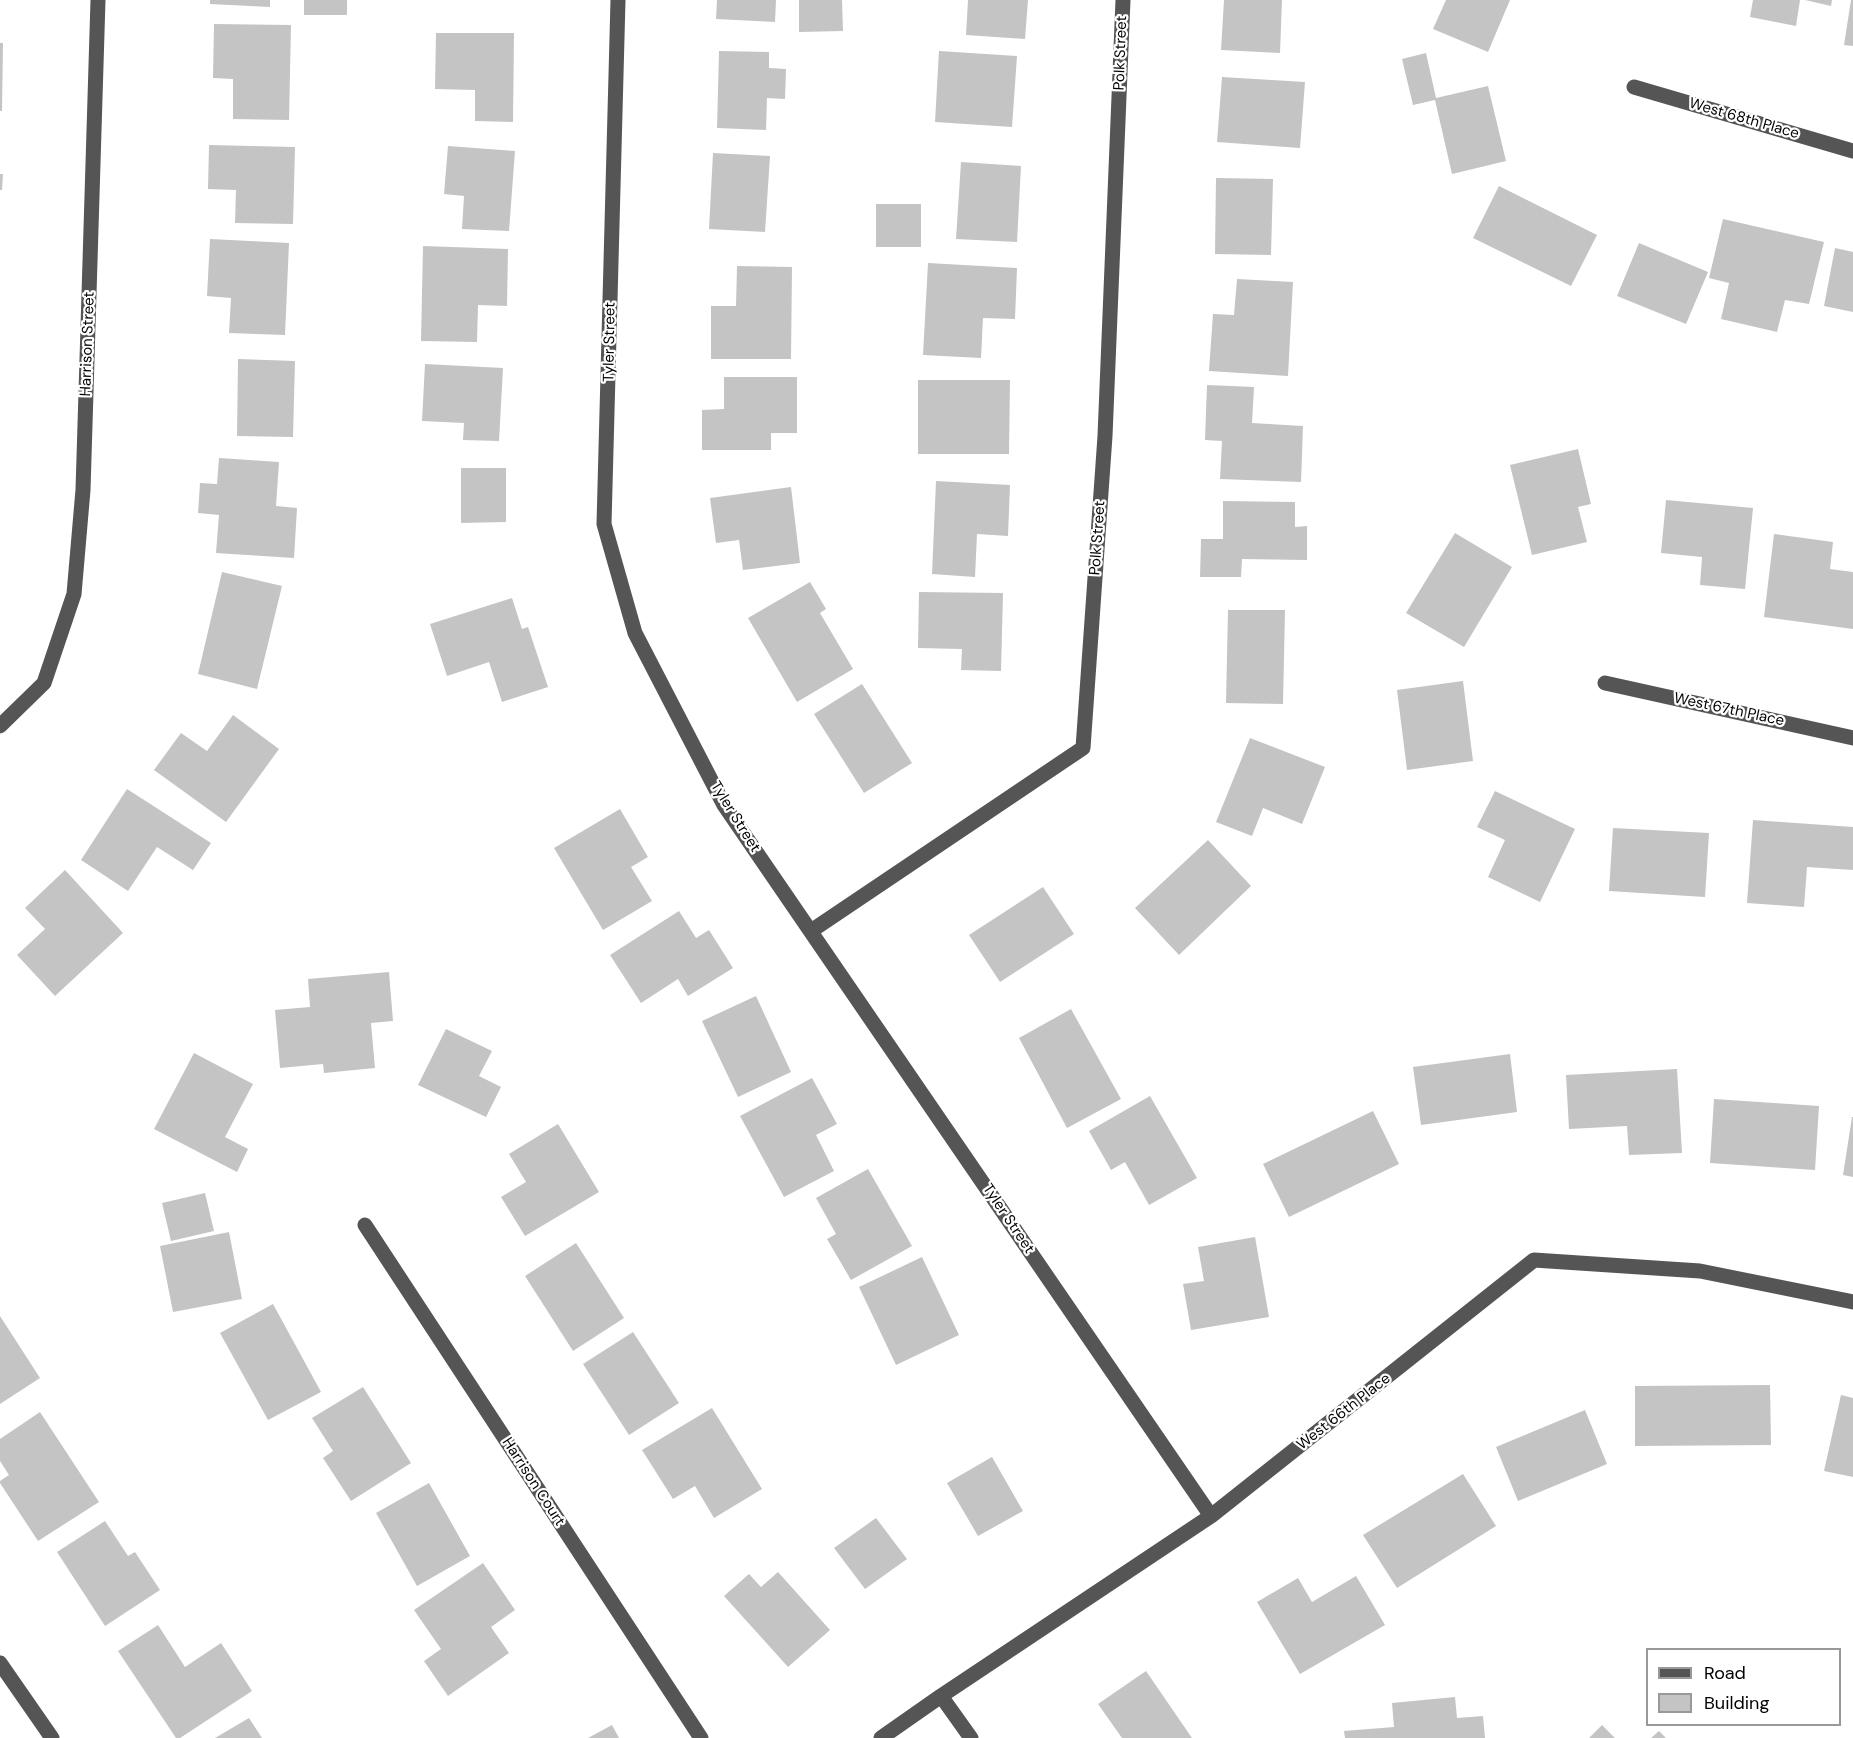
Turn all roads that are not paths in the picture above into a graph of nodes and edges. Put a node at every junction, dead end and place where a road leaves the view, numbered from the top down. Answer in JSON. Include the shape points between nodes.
{"nodes":[{"id":1,"x":98,"y":0,"type":"edge"},
{"id":2,"x":618,"y":0,"type":"edge"},
{"id":3,"x":1123,"y":0,"type":"edge"},
{"id":4,"x":1634,"y":87,"type":"dead end"},
{"id":5,"x":1853,"y":152,"type":"edge"},
{"id":6,"x":1605,"y":683,"type":"dead end"},
{"id":7,"x":0,"y":726,"type":"edge"},
{"id":8,"x":1853,"y":738,"type":"edge"},
{"id":9,"x":811,"y":931,"type":"junction"},
{"id":10,"x":365,"y":1225,"type":"dead end"},
{"id":11,"x":1853,"y":1302,"type":"edge"},
{"id":12,"x":1211,"y":1516,"type":"junction"},
{"id":13,"x":0,"y":1663,"type":"edge"},
{"id":14,"x":941,"y":1696,"type":"junction"},
{"id":15,"x":52,"y":1738,"type":"edge"},
{"id":16,"x":701,"y":1738,"type":"edge"},
{"id":17,"x":881,"y":1738,"type":"edge"},
{"id":18,"x":971,"y":1738,"type":"edge"}],
"edges":[{"from":1,"to":7,"type":"street","name":"Harrison Street","via":[[83,490],[74,594],[44,683]]},
{"from":2,"to":9,"type":"street","name":"Tyler Street","via":[[604,524],[635,633],[724,805]]},
{"from":3,"to":9,"type":"street","name":"Polk Street","via":[[1105,436],[1083,748]]},
{"from":4,"to":5,"type":"street","name":"West 68th Place"},
{"from":6,"to":8,"type":"street","name":"West 67th Place"},
{"from":9,"to":12,"type":"street","name":"Tyler Street"},
{"from":10,"to":16,"type":"street","name":"Harrison Court"},
{"from":11,"to":12,"type":"street","name":"West 66th Place","via":[[1700,1271],[1534,1260]]},
{"from":12,"to":14,"type":"street","name":"West 66th Place"},
{"from":13,"to":15,"type":"street"},
{"from":14,"to":17,"type":"street","name":"West 66th Place"},
{"from":14,"to":18,"type":"street"}]}
